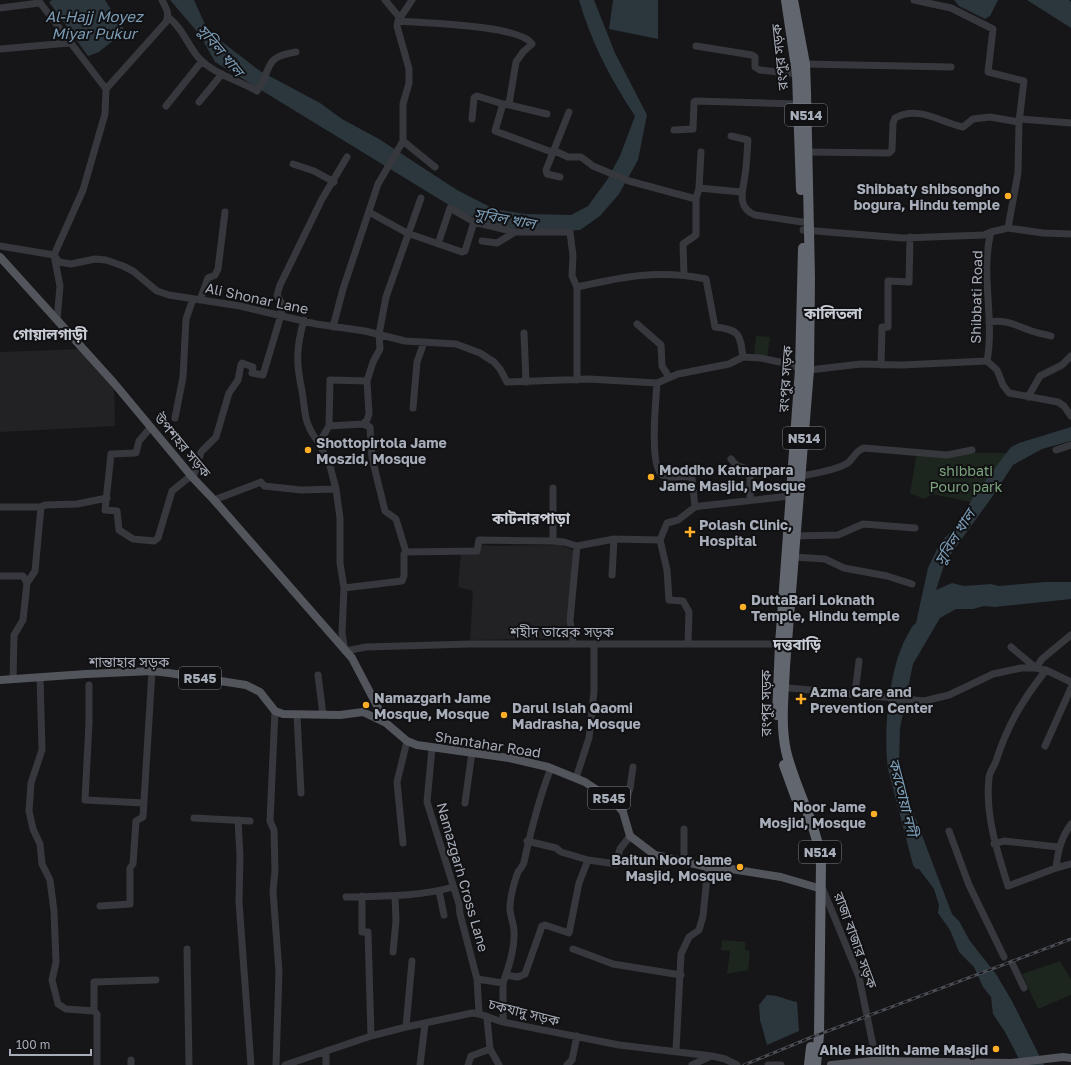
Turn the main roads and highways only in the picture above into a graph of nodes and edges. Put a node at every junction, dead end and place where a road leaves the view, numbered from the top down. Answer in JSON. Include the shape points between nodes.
{"nodes":[{"id":1,"x":786,"y":0,"type":"edge"},
{"id":2,"x":793,"y":0,"type":"edge"},
{"id":3,"x":805,"y":228,"type":"junction"},
{"id":4,"x":0,"y":257,"type":"edge"},
{"id":5,"x":804,"y":370,"type":"junction"},
{"id":6,"x":783,"y":644,"type":"junction"},
{"id":7,"x":0,"y":680,"type":"edge"},
{"id":8,"x":375,"y":702,"type":"junction"},
{"id":9,"x":363,"y":712,"type":"junction"},
{"id":10,"x":386,"y":723,"type":"junction"},
{"id":11,"x":818,"y":887,"type":"junction"},
{"id":12,"x":1067,"y":1058,"type":"edge"},
{"id":13,"x":942,"y":1064,"type":"edge"},
{"id":14,"x":809,"y":1065,"type":"edge"},
{"id":15,"x":816,"y":1065,"type":"edge"},
{"id":16,"x":831,"y":1065,"type":"edge"}],
"edges":[{"from":1,"to":3,"type":"highway","name":"রংপুর সড়ক","number":"N514","via":[[797,74]]},
{"from":2,"to":3,"type":"highway","name":"রংপুর সড়ক","number":"N514","via":[[805,64]]},
{"from":3,"to":5,"type":"highway","name":"রংপুর সড়ক","number":"N514"},
{"from":4,"to":8,"type":"main road","name":"উপশহর সড়ক","via":[[352,658]]},
{"from":5,"to":6,"type":"highway","name":"রংপুর সড়ক","number":"N514","via":[[790,496]]},
{"from":5,"to":6,"type":"highway","number":"N514","via":[[801,476]]},
{"from":6,"to":11,"type":"highway","name":"রংপুর সড়ক","number":"N514","via":[[780,752],[811,838]]},
{"from":7,"to":9,"type":"main road","name":"শান্তাহার সড়ক","number":"R545","via":[[152,671],[246,685],[260,692],[275,711],[297,715]]},
{"from":8,"to":9,"type":"main road","via":[[374,709]]},
{"from":8,"to":10,"type":"main road","name":"উপশহর সড়ক"},
{"from":9,"to":10,"type":"main road","number":"R545"},
{"from":10,"to":11,"type":"main road","name":"Shantahar Road","number":"R545","via":[[407,741],[432,748],[472,752],[551,768],[585,782],[615,802],[623,812],[630,836],[655,855],[684,863],[781,877]]},
{"from":11,"to":14,"type":"highway","name":"রংপুর সড়ক","number":"N514"},
{"from":11,"to":15,"type":"highway","name":"রংপুর সড়ক","number":"N514","via":[[819,1035]]},
{"from":12,"to":13,"type":"main road","via":[[1011,1063]]},
{"from":13,"to":16,"type":"main road","via":[[867,1061]]}]}
